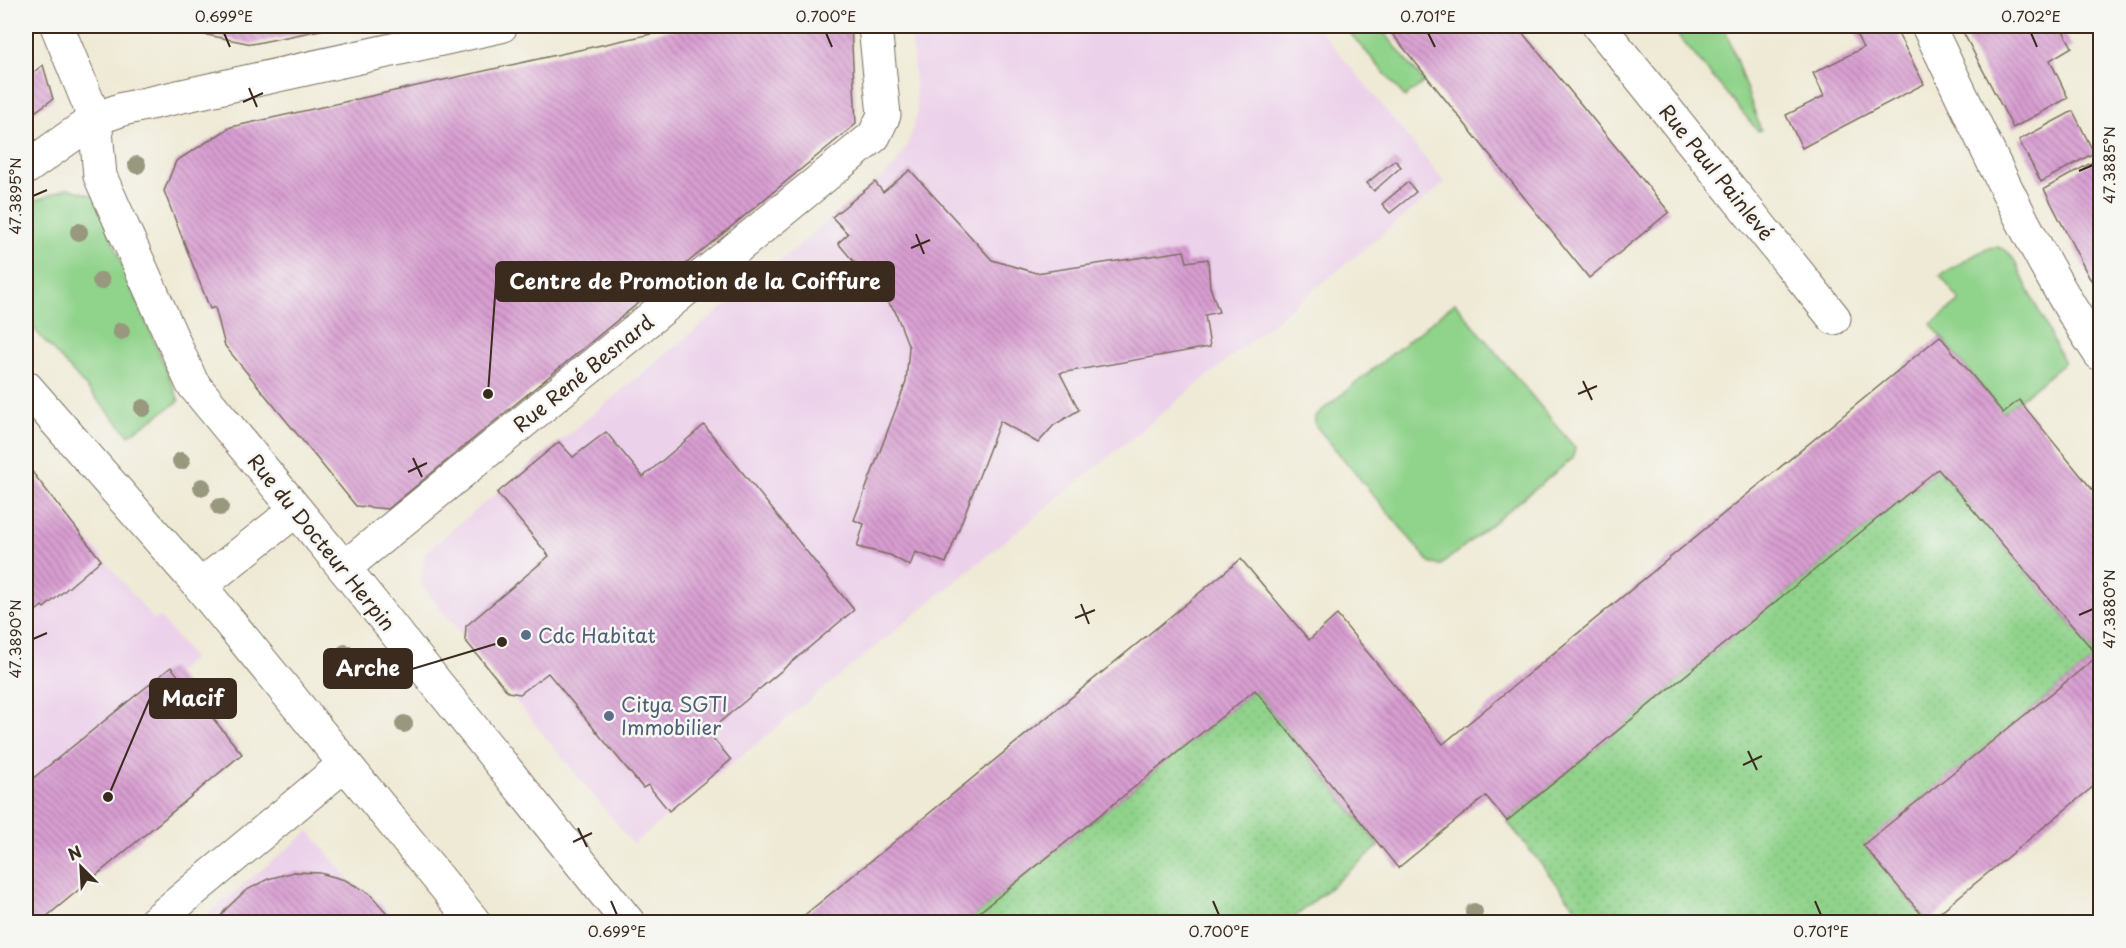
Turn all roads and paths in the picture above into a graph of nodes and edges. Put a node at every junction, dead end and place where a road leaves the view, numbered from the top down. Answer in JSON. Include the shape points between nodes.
{"nodes":[{"id":1,"x":57,"y":26,"type":"edge"},
{"id":2,"x":501,"y":26,"type":"edge"},
{"id":3,"x":875,"y":26,"type":"edge"},
{"id":4,"x":1599,"y":26,"type":"edge"},
{"id":5,"x":1928,"y":26,"type":"edge"},
{"id":6,"x":95,"y":119,"type":"junction"},
{"id":7,"x":26,"y":168,"type":"edge"},
{"id":8,"x":1834,"y":318,"type":"dead end"},
{"id":9,"x":2100,"y":354,"type":"edge"},
{"id":10,"x":26,"y":387,"type":"edge"},
{"id":11,"x":296,"y":510,"type":"junction"},
{"id":12,"x":344,"y":568,"type":"junction"},
{"id":13,"x":200,"y":586,"type":"junction"},
{"id":14,"x":345,"y":764,"type":"junction"},
{"id":15,"x":155,"y":922,"type":"edge"},
{"id":16,"x":474,"y":922,"type":"edge"},
{"id":17,"x":628,"y":922,"type":"edge"}],
"edges":[{"from":1,"to":6,"type":"street","name":"Rue du Docteur Herpin"},
{"from":2,"to":6,"type":"street","via":[[123,109]]},
{"from":3,"to":12,"type":"street","name":"Rue René Besnard","via":[[884,115],[874,136]]},
{"from":4,"to":8,"type":"street","name":"Rue Paul Painlevé"},
{"from":5,"to":9,"type":"street","via":[[2073,314]]},
{"from":6,"to":7,"type":"street"},
{"from":6,"to":11,"type":"street","name":"Rue du Docteur Herpin","via":[[100,176],[192,383]]},
{"from":10,"to":13,"type":"street"},
{"from":11,"to":12,"type":"street","name":"Rue du Docteur Herpin"},
{"from":11,"to":13,"type":"street"},
{"from":12,"to":17,"type":"street","name":"Rue du Docteur Herpin"},
{"from":13,"to":14,"type":"street"},
{"from":14,"to":15,"type":"street"},
{"from":14,"to":16,"type":"street"}]}
